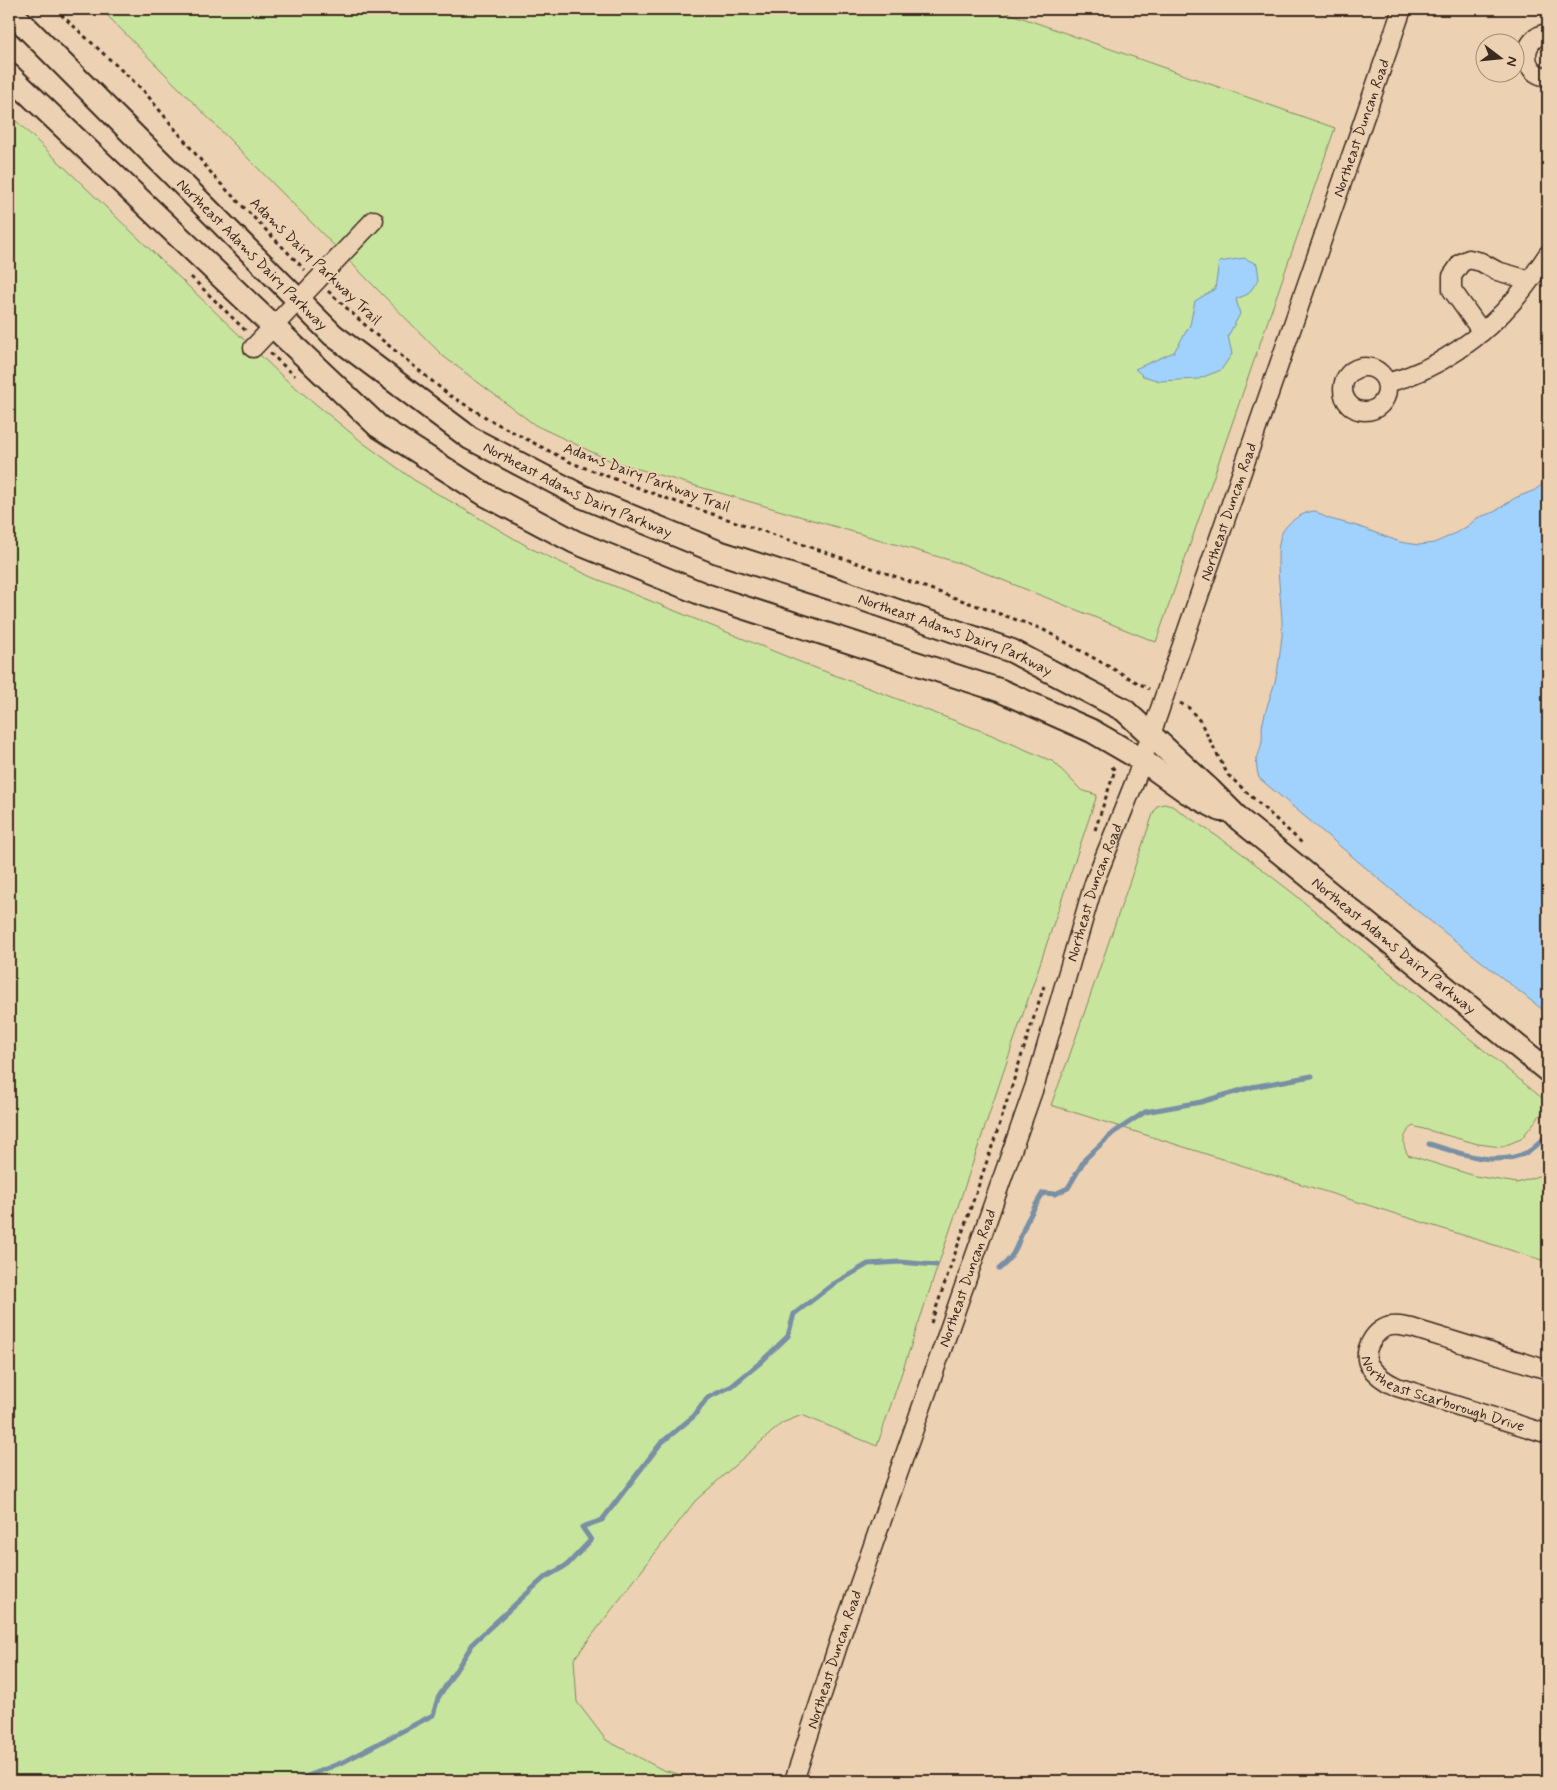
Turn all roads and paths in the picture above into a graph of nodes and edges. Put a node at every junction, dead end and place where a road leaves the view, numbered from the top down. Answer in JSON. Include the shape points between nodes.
{"nodes":[{"id":1,"x":56,"y":9,"type":"edge"},
{"id":2,"x":1402,"y":9,"type":"edge"},
{"id":3,"x":9,"y":10,"type":"edge"},
{"id":4,"x":1548,"y":33,"type":"edge"},
{"id":5,"x":9,"y":75,"type":"edge"},
{"id":6,"x":1548,"y":77,"type":"edge"},
{"id":7,"x":374,"y":220,"type":"dead end"},
{"id":8,"x":1548,"y":254,"type":"edge"},
{"id":9,"x":1529,"y":280,"type":"junction"},
{"id":10,"x":317,"y":281,"type":"junction"},
{"id":11,"x":299,"y":301,"type":"junction"},
{"id":12,"x":274,"y":327,"type":"junction"},
{"id":13,"x":1482,"y":332,"type":"junction"},
{"id":14,"x":253,"y":348,"type":"dead end"},
{"id":15,"x":1387,"y":383,"type":"dead end"},
{"id":16,"x":1133,"y":682,"type":"dead end"},
{"id":17,"x":1178,"y":703,"type":"dead end"},
{"id":18,"x":1151,"y":735,"type":"junction"},
{"id":19,"x":1142,"y":760,"type":"junction"},
{"id":20,"x":1115,"y":770,"type":"dead end"},
{"id":21,"x":1240,"y":820,"type":"junction"},
{"id":22,"x":1094,"y":835,"type":"dead end"},
{"id":23,"x":1306,"y":847,"type":"dead end"},
{"id":24,"x":1045,"y":984,"type":"dead end"},
{"id":25,"x":1548,"y":1071,"type":"edge"},
{"id":26,"x":930,"y":1327,"type":"dead end"},
{"id":27,"x":1548,"y":1370,"type":"edge"},
{"id":28,"x":1548,"y":1434,"type":"edge"},
{"id":29,"x":778,"y":1769,"type":"dead end"},
{"id":30,"x":774,"y":1781,"type":"edge"},
{"id":31,"x":794,"y":1781,"type":"edge"}],
"edges":[{"from":1,"to":10,"type":"path","name":"Adams Dairy Parkway Trail","via":[[143,90],[217,180]]},
{"from":2,"to":18,"type":"street","name":"Northeast Duncan Road"},
{"from":3,"to":11,"type":"main road","name":"Northeast Adams Dairy Parkway"},
{"from":4,"to":6,"type":"street","via":[[1535,37],[1527,57],[1532,70]]},
{"from":5,"to":12,"type":"main road","name":"Northeast Adams Dairy Parkway"},
{"from":7,"to":10,"type":"street"},
{"from":8,"to":9,"type":"street"},
{"from":9,"to":13,"type":"street"},
{"from":9,"to":13,"type":"street","via":[[1469,259],[1461,263],[1452,276],[1452,290]]},
{"from":10,"to":11,"type":"street"},
{"from":10,"to":16,"type":"path","name":"Adams Dairy Parkway Trail","via":[[449,395],[572,463],[1042,629]]},
{"from":11,"to":12,"type":"street"},
{"from":11,"to":18,"type":"main road","name":"Northeast Adams Dairy Parkway","via":[[333,335],[470,438],[573,492],[718,552],[1012,651],[1124,710]]},
{"from":12,"to":14,"type":"street"},
{"from":12,"to":19,"type":"main road","name":"Northeast Adams Dairy Parkway","via":[[378,426],[486,495],[575,542],[705,596],[1000,690],[1092,732]]},
{"from":13,"to":15,"type":"street","via":[[1454,353],[1409,377]]},
{"from":17,"to":23,"type":"path","via":[[1188,707],[1200,721],[1228,775]]},
{"from":18,"to":19,"type":"street","name":"Northeast Duncan Road"},
{"from":18,"to":21,"type":"main road","name":"Northeast Adams Dairy Parkway"},
{"from":19,"to":21,"type":"main road","name":"Northeast Adams Dairy Parkway","via":[[1187,792]]},
{"from":19,"to":31,"type":"street","name":"Northeast Duncan Road","via":[[1094,883],[1034,1085],[840,1639]]},
{"from":20,"to":22,"type":"path"},
{"from":21,"to":25,"type":"main road","name":"Northeast Adams Dairy Parkway"},
{"from":24,"to":26,"type":"path"},
{"from":27,"to":28,"type":"street","name":"Northeast Scarborough Drive","via":[[1412,1328],[1390,1326],[1376,1333],[1368,1347],[1368,1364],[1382,1380]]},
{"from":29,"to":30,"type":"path"}]}
